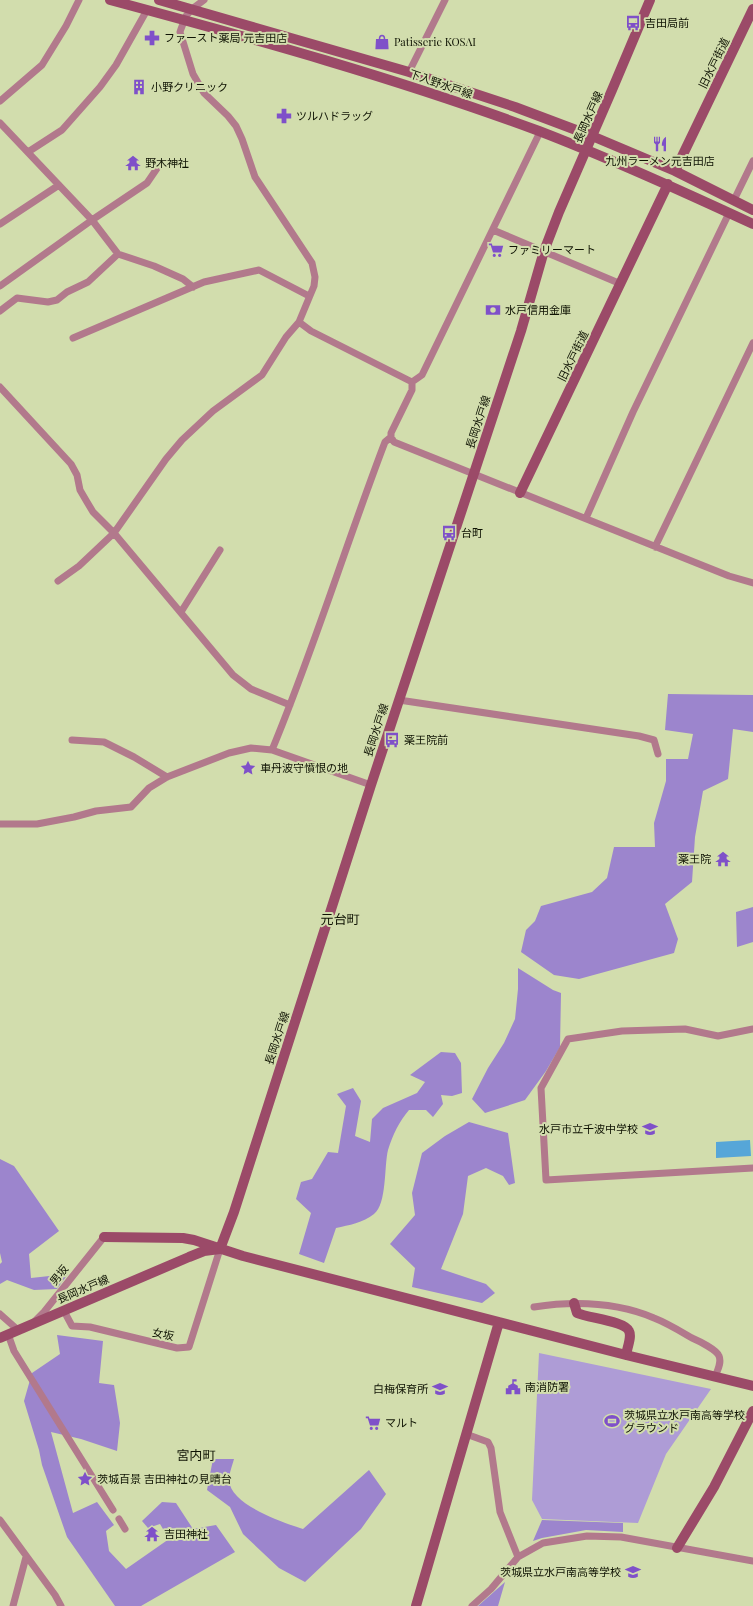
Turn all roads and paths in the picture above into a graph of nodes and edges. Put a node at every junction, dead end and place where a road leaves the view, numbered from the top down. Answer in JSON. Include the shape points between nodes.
{"nodes":[{"id":1,"x":79,"y":0,"type":"edge"},
{"id":2,"x":110,"y":0,"type":"edge"},
{"id":3,"x":159,"y":0,"type":"edge"},
{"id":4,"x":204,"y":0,"type":"edge"},
{"id":5,"x":445,"y":0,"type":"edge"},
{"id":6,"x":650,"y":0,"type":"edge"},
{"id":7,"x":192,"y":9,"type":"junction"},
{"id":8,"x":753,"y":9,"type":"edge"},
{"id":9,"x":148,"y":10,"type":"junction"},
{"id":10,"x":184,"y":19,"type":"junction"},
{"id":11,"x":409,"y":72,"type":"junction"},
{"id":12,"x":0,"y":101,"type":"edge"},
{"id":13,"x":0,"y":123,"type":"edge"},
{"id":14,"x":540,"y":132,"type":"junction"},
{"id":15,"x":592,"y":136,"type":"junction"},
{"id":16,"x":586,"y":150,"type":"junction"},
{"id":17,"x":28,"y":152,"type":"junction"},
{"id":18,"x":753,"y":161,"type":"edge"},
{"id":19,"x":160,"y":164,"type":"dead end"},
{"id":20,"x":675,"y":171,"type":"junction"},
{"id":21,"x":668,"y":184,"type":"junction"},
{"id":22,"x":59,"y":185,"type":"junction"},
{"id":23,"x":734,"y":200,"type":"junction"},
{"id":24,"x":753,"y":210,"type":"edge"},
{"id":25,"x":729,"y":213,"type":"junction"},
{"id":26,"x":92,"y":220,"type":"junction"},
{"id":27,"x":0,"y":224,"type":"edge"},
{"id":28,"x":753,"y":224,"type":"edge"},
{"id":29,"x":493,"y":230,"type":"junction"},
{"id":30,"x":544,"y":252,"type":"junction"},
{"id":31,"x":118,"y":254,"type":"junction"},
{"id":32,"x":621,"y":284,"type":"junction"},
{"id":33,"x":0,"y":286,"type":"edge"},
{"id":34,"x":193,"y":287,"type":"junction"},
{"id":35,"x":309,"y":296,"type":"junction"},
{"id":36,"x":0,"y":311,"type":"edge"},
{"id":37,"x":299,"y":322,"type":"junction"},
{"id":38,"x":72,"y":338,"type":"dead end"},
{"id":39,"x":753,"y":343,"type":"edge"},
{"id":40,"x":412,"y":382,"type":"junction"},
{"id":41,"x":0,"y":387,"type":"edge"},
{"id":42,"x":391,"y":437,"type":"junction"},
{"id":43,"x":473,"y":474,"type":"junction"},
{"id":44,"x":520,"y":493,"type":"junction"},
{"id":45,"x":586,"y":518,"type":"junction"},
{"id":46,"x":114,"y":533,"type":"junction"},
{"id":47,"x":655,"y":547,"type":"junction"},
{"id":48,"x":220,"y":550,"type":"dead end"},
{"id":49,"x":58,"y":581,"type":"dead end"},
{"id":50,"x":753,"y":583,"type":"edge"},
{"id":51,"x":181,"y":612,"type":"junction"},
{"id":52,"x":399,"y":700,"type":"junction"},
{"id":53,"x":290,"y":705,"type":"junction"},
{"id":54,"x":72,"y":740,"type":"dead end"},
{"id":55,"x":272,"y":750,"type":"junction"},
{"id":56,"x":658,"y":754,"type":"dead end"},
{"id":57,"x":166,"y":777,"type":"junction"},
{"id":58,"x":371,"y":785,"type":"junction"},
{"id":59,"x":0,"y":824,"type":"edge"},
{"id":60,"x":753,"y":1029,"type":"edge"},
{"id":61,"x":753,"y":1168,"type":"edge"},
{"id":62,"x":104,"y":1238,"type":"joint"},
{"id":63,"x":220,"y":1249,"type":"junction"},
{"id":64,"x":574,"y":1303,"type":"junction"},
{"id":65,"x":534,"y":1308,"type":"dead end"},
{"id":66,"x":64,"y":1311,"type":"junction"},
{"id":67,"x":0,"y":1314,"type":"edge"},
{"id":68,"x":498,"y":1322,"type":"junction"},
{"id":69,"x":31,"y":1325,"type":"junction"},
{"id":70,"x":18,"y":1330,"type":"junction"},
{"id":71,"x":4,"y":1336,"type":"edge"},
{"id":72,"x":626,"y":1355,"type":"junction"},
{"id":73,"x":715,"y":1377,"type":"junction"},
{"id":74,"x":753,"y":1386,"type":"edge"},
{"id":75,"x":753,"y":1411,"type":"edge"},
{"id":76,"x":466,"y":1434,"type":"junction"},
{"id":77,"x":113,"y":1510,"type":"dead end"},
{"id":78,"x":119,"y":1519,"type":"dead end"},
{"id":79,"x":0,"y":1520,"type":"edge"},
{"id":80,"x":125,"y":1529,"type":"dead end"},
{"id":81,"x":677,"y":1548,"type":"junction"},
{"id":82,"x":26,"y":1557,"type":"junction"},
{"id":83,"x":518,"y":1557,"type":"junction"},
{"id":84,"x":753,"y":1561,"type":"edge"},
{"id":85,"x":13,"y":1606,"type":"edge"},
{"id":86,"x":61,"y":1606,"type":"edge"},
{"id":87,"x":416,"y":1606,"type":"edge"},
{"id":88,"x":472,"y":1606,"type":"edge"}],
"edges":[{"from":1,"to":12,"type":"street","via":[[42,65]]},
{"from":2,"to":9,"type":"main road","name":"下入野水戸線"},
{"from":3,"to":7,"type":"main road","name":"下入野水戸線"},
{"from":4,"to":7,"type":"street"},
{"from":5,"to":11,"type":"street"},
{"from":6,"to":15,"type":"main road","name":"長岡水戸線"},
{"from":7,"to":10,"type":"street"},
{"from":7,"to":11,"type":"main road","name":"下入野水戸線"},
{"from":8,"to":20,"type":"main road","name":"旧水戸街道"},
{"from":9,"to":10,"type":"main road","name":"下入野水戸線"},
{"from":9,"to":17,"type":"street","via":[[116,66],[100,87],[62,130]]},
{"from":10,"to":14,"type":"main road","name":"下入野水戸線","via":[[403,84]]},
{"from":10,"to":35,"type":"street","via":[[180,32],[193,74],[204,93],[236,126],[255,177],[312,264],[315,277]]},
{"from":11,"to":15,"type":"main road","name":"下入野水戸線"},
{"from":13,"to":17,"type":"street"},
{"from":14,"to":16,"type":"main road","name":"下入野水戸線"},
{"from":14,"to":29,"type":"street"},
{"from":15,"to":16,"type":"main road","name":"長岡水戸線"},
{"from":15,"to":20,"type":"main road","name":"下入野水戸線"},
{"from":16,"to":21,"type":"main road","name":"下入野水戸線"},
{"from":16,"to":30,"type":"main road","name":"長岡水戸線"},
{"from":17,"to":22,"type":"street"},
{"from":18,"to":23,"type":"street"},
{"from":19,"to":26,"type":"street","via":[[147,183]]},
{"from":20,"to":23,"type":"main road","name":"下入野水戸線"},
{"from":21,"to":25,"type":"main road","name":"下入野水戸線"},
{"from":21,"to":32,"type":"main road","name":"旧水戸街道"},
{"from":22,"to":26,"type":"street"},
{"from":22,"to":27,"type":"street"},
{"from":23,"to":24,"type":"main road","name":"下入野水戸線"},
{"from":25,"to":28,"type":"main road","name":"下入野水戸線"},
{"from":25,"to":45,"type":"street","via":[[633,412]]},
{"from":26,"to":31,"type":"street"},
{"from":26,"to":33,"type":"street"},
{"from":29,"to":30,"type":"street"},
{"from":29,"to":40,"type":"street","via":[[422,375]]},
{"from":30,"to":32,"type":"street"},
{"from":30,"to":43,"type":"main road","name":"長岡水戸線"},
{"from":31,"to":34,"type":"street","via":[[154,266],[183,279]]},
{"from":31,"to":36,"type":"street","via":[[88,282],[57,300],[48,302],[17,298]]},
{"from":32,"to":44,"type":"main road","name":"旧水戸街道"},
{"from":34,"to":35,"type":"street","via":[[259,270]]},
{"from":34,"to":38,"type":"street"},
{"from":35,"to":37,"type":"street"},
{"from":37,"to":40,"type":"street","via":[[311,331]]},
{"from":37,"to":46,"type":"street","via":[[286,337],[262,375],[213,411],[182,440]]},
{"from":39,"to":47,"type":"street"},
{"from":40,"to":42,"type":"street","via":[[412,390]]},
{"from":41,"to":46,"type":"street","via":[[71,464],[77,475],[80,490],[93,512]]},
{"from":42,"to":43,"type":"street","via":[[394,442]]},
{"from":42,"to":53,"type":"street","via":[[385,442],[362,502]]},
{"from":43,"to":44,"type":"street"},
{"from":43,"to":52,"type":"main road","name":"長岡水戸線"},
{"from":44,"to":45,"type":"street"},
{"from":45,"to":47,"type":"street"},
{"from":46,"to":49,"type":"street","via":[[79,566]]},
{"from":46,"to":51,"type":"street"},
{"from":47,"to":50,"type":"street"},
{"from":48,"to":51,"type":"street"},
{"from":51,"to":53,"type":"street","via":[[233,675],[251,689]]},
{"from":52,"to":56,"type":"street","via":[[639,736],[654,740]]},
{"from":52,"to":58,"type":"main road","name":"長岡水戸線"},
{"from":53,"to":55,"type":"street"},
{"from":54,"to":57,"type":"street","via":[[104,742]]},
{"from":55,"to":57,"type":"street","via":[[251,748],[229,753]]},
{"from":55,"to":58,"type":"street"},
{"from":57,"to":59,"type":"street","via":[[149,788],[131,807],[96,811],[37,824]]},
{"from":58,"to":63,"type":"main road","name":"長岡水戸線"},
{"from":60,"to":61,"type":"street","via":[[718,1036],[685,1029],[622,1031],[568,1039],[541,1088],[546,1180]]},
{"from":62,"to":63,"type":"main road","via":[[183,1238],[201,1241]]},
{"from":62,"to":69,"type":"street","name":"男坂"},
{"from":63,"to":66,"type":"main road","name":"長岡水戸線","via":[[188,1257]]},
{"from":63,"to":66,"type":"street","name":"女坂","via":[[189,1347],[177,1348],[90,1327],[72,1326]]},
{"from":63,"to":68,"type":"main road"},
{"from":64,"to":65,"type":"street"},
{"from":64,"to":72,"type":"main road","via":[[577,1313],[623,1324],[629,1329]]},
{"from":64,"to":73,"type":"street","via":[[611,1306],[641,1314],[696,1340],[718,1353],[720,1358]]},
{"from":66,"to":69,"type":"main road","name":"長岡水戸線"},
{"from":67,"to":70,"type":"street"},
{"from":68,"to":72,"type":"main road"},
{"from":68,"to":76,"type":"main road"},
{"from":69,"to":70,"type":"main road","name":"長岡水戸線"},
{"from":70,"to":71,"type":"main road","name":"長岡水戸線"},
{"from":71,"to":77,"type":"street"},
{"from":72,"to":73,"type":"main road"},
{"from":73,"to":74,"type":"main road"},
{"from":75,"to":81,"type":"main road","via":[[714,1487]]},
{"from":76,"to":83,"type":"street","via":[[488,1442],[491,1448],[500,1512]]},
{"from":76,"to":87,"type":"main road"},
{"from":78,"to":80,"type":"street"},
{"from":79,"to":82,"type":"street"},
{"from":81,"to":83,"type":"street","via":[[621,1537],[586,1536],[543,1543]]},
{"from":81,"to":84,"type":"street"},
{"from":82,"to":85,"type":"street"},
{"from":82,"to":86,"type":"street","via":[[56,1595]]},
{"from":83,"to":88,"type":"street","via":[[491,1589]]}]}
